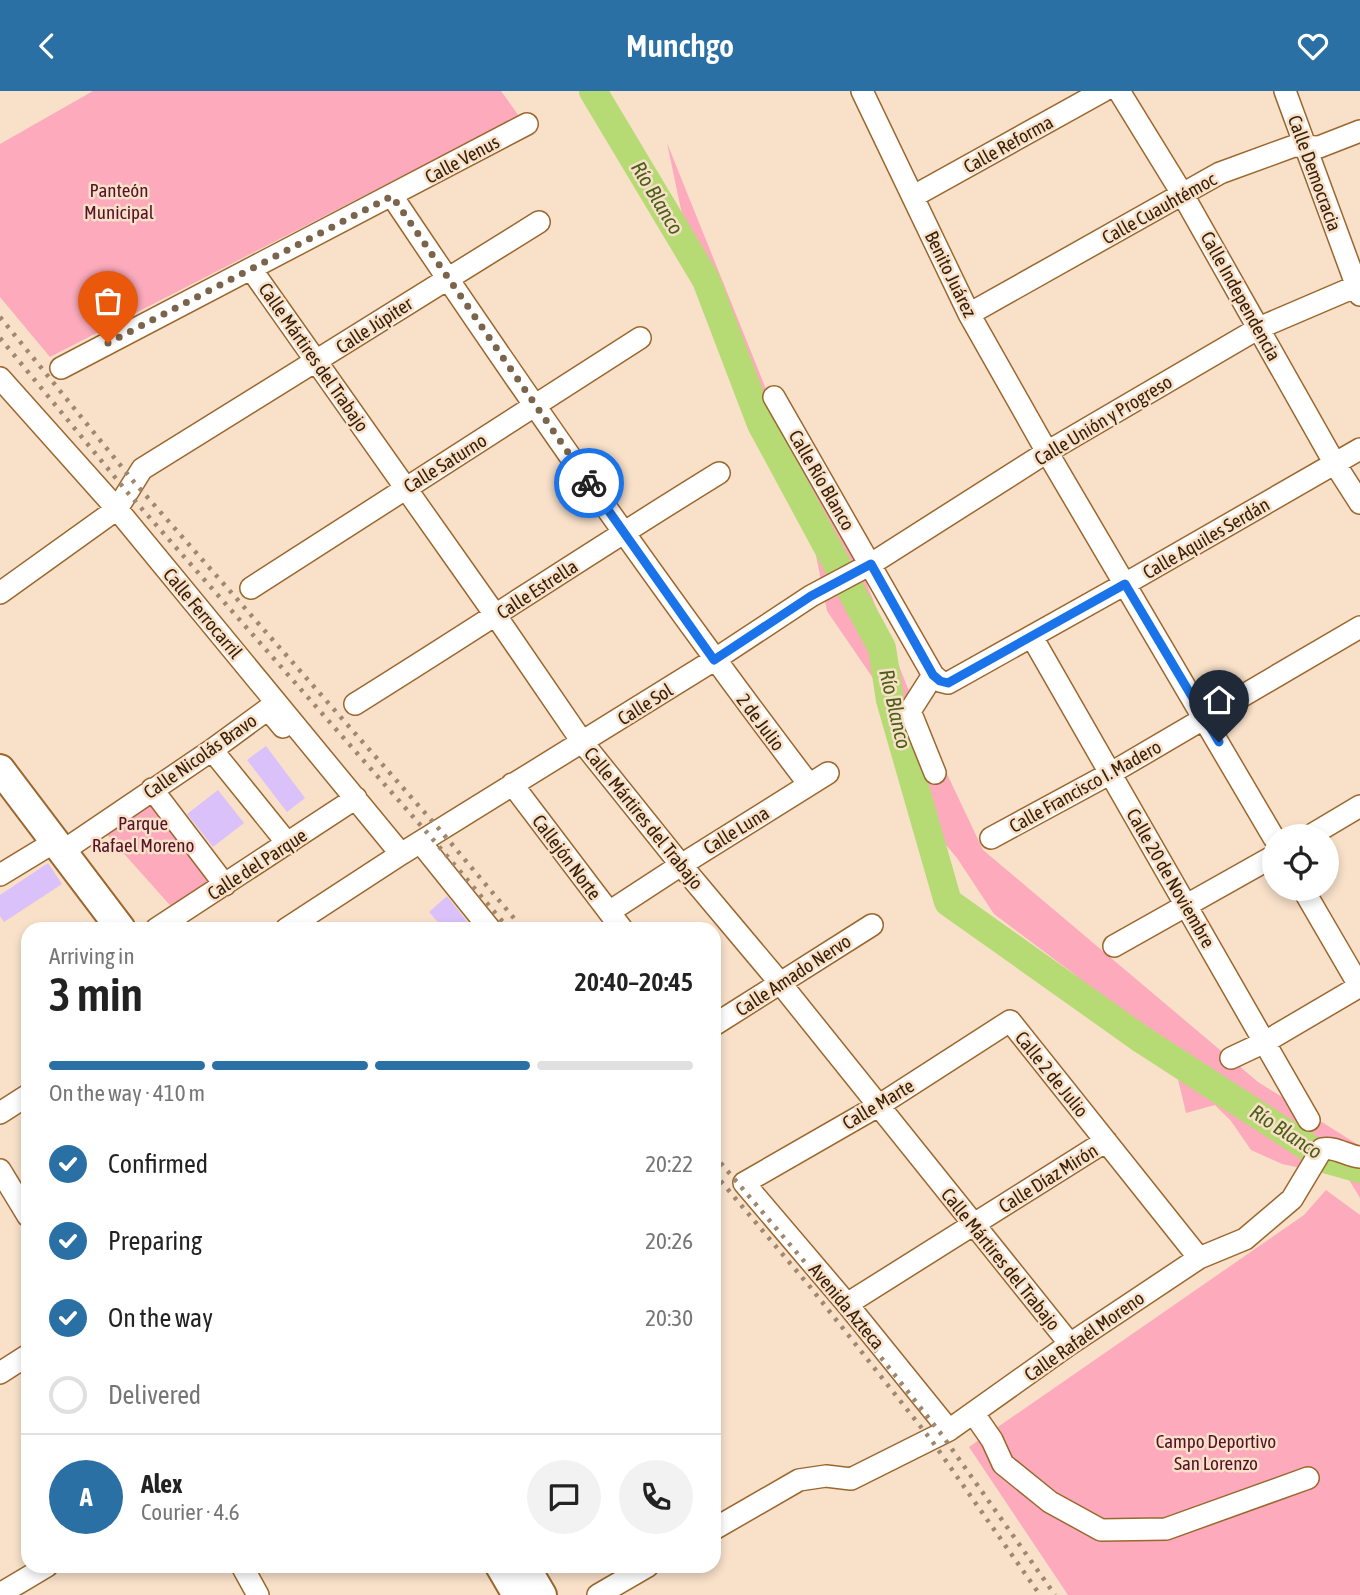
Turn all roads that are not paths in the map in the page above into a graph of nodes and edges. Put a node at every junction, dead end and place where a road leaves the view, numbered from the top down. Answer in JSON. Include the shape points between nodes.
{"nodes":[{"id":1,"x":1103,"y":91,"type":"edge"},
{"id":2,"x":1119,"y":91,"type":"edge"},
{"id":3,"x":1285,"y":91,"type":"edge"},
{"id":4,"x":867,"y":93,"type":"edge"},
{"id":5,"x":527,"y":124,"type":"dead end"},
{"id":6,"x":1360,"y":131,"type":"edge"},
{"id":7,"x":1306,"y":147,"type":"junction"},
{"id":8,"x":1183,"y":195,"type":"junction"},
{"id":9,"x":392,"y":196,"type":"junction"},
{"id":10,"x":914,"y":196,"type":"junction"},
{"id":11,"x":539,"y":222,"type":"dead end"},
{"id":12,"x":251,"y":269,"type":"junction"},
{"id":13,"x":447,"y":278,"type":"junction"},
{"id":14,"x":1358,"y":291,"type":"edge"},
{"id":15,"x":969,"y":314,"type":"junction"},
{"id":16,"x":1259,"y":328,"type":"junction"},
{"id":17,"x":640,"y":338,"type":"dead end"},
{"id":18,"x":318,"y":361,"type":"junction"},
{"id":19,"x":61,"y":368,"type":"dead end"},
{"id":20,"x":0,"y":378,"type":"edge"},
{"id":21,"x":774,"y":397,"type":"dead end"},
{"id":22,"x":535,"y":406,"type":"junction"},
{"id":23,"x":1360,"y":449,"type":"edge"},
{"id":24,"x":1047,"y":452,"type":"junction"},
{"id":25,"x":1335,"y":464,"type":"junction"},
{"id":26,"x":719,"y":473,"type":"dead end"},
{"id":27,"x":407,"y":488,"type":"junction"},
{"id":28,"x":1360,"y":503,"type":"edge"},
{"id":29,"x":117,"y":509,"type":"junction"},
{"id":30,"x":623,"y":532,"type":"junction"},
{"id":31,"x":865,"y":567,"type":"junction"},
{"id":32,"x":1125,"y":584,"type":"junction"},
{"id":33,"x":251,"y":588,"type":"dead end"},
{"id":34,"x":0,"y":593,"type":"edge"},
{"id":35,"x":496,"y":616,"type":"junction"},
{"id":36,"x":1360,"y":627,"type":"edge"},
{"id":37,"x":1032,"y":637,"type":"junction"},
{"id":38,"x":714,"y":660,"type":"junction"},
{"id":39,"x":937,"y":678,"type":"junction"},
{"id":40,"x":355,"y":704,"type":"dead end"},
{"id":41,"x":1205,"y":718,"type":"junction"},
{"id":42,"x":583,"y":743,"type":"junction"},
{"id":43,"x":212,"y":750,"type":"junction"},
{"id":44,"x":0,"y":769,"type":"edge"},
{"id":45,"x":828,"y":773,"type":"dead end"},
{"id":46,"x":935,"y":773,"type":"dead end"},
{"id":47,"x":1111,"y":773,"type":"junction"},
{"id":48,"x":808,"y":783,"type":"junction"},
{"id":49,"x":512,"y":784,"type":"junction"},
{"id":50,"x":152,"y":789,"type":"junction"},
{"id":51,"x":352,"y":801,"type":"junction"},
{"id":52,"x":1360,"y":806,"type":"edge"},
{"id":53,"x":1266,"y":824,"type":"edge"},
{"id":54,"x":1330,"y":824,"type":"edge"},
{"id":55,"x":991,"y":838,"type":"dead end"},
{"id":56,"x":288,"y":844,"type":"junction"},
{"id":57,"x":417,"y":844,"type":"junction"},
{"id":58,"x":59,"y":846,"type":"junction"},
{"id":59,"x":1262,"y":863,"type":"edge"},
{"id":60,"x":681,"y":865,"type":"junction"},
{"id":61,"x":0,"y":875,"type":"edge"},
{"id":62,"x":225,"y":885,"type":"junction"},
{"id":63,"x":1310,"y":901,"type":"edge"},
{"id":64,"x":1187,"y":905,"type":"junction"},
{"id":65,"x":616,"y":921,"type":"edge"},
{"id":66,"x":116,"y":922,"type":"edge"},
{"id":67,"x":167,"y":922,"type":"edge"},
{"id":68,"x":297,"y":922,"type":"edge"},
{"id":69,"x":484,"y":922,"type":"edge"},
{"id":70,"x":872,"y":925,"type":"dead end"},
{"id":71,"x":1114,"y":946,"type":"dead end"},
{"id":72,"x":781,"y":984,"type":"junction"},
{"id":73,"x":1360,"y":987,"type":"edge"},
{"id":74,"x":721,"y":1021,"type":"edge"},
{"id":75,"x":1010,"y":1021,"type":"joint"},
{"id":76,"x":1265,"y":1041,"type":"junction"},
{"id":77,"x":1231,"y":1058,"type":"dead end"},
{"id":78,"x":21,"y":1100,"type":"edge"},
{"id":79,"x":878,"y":1106,"type":"junction"},
{"id":80,"x":0,"y":1113,"type":"edge"},
{"id":81,"x":1309,"y":1120,"type":"dead end"},
{"id":82,"x":1106,"y":1141,"type":"junction"},
{"id":83,"x":1360,"y":1157,"type":"edge"},
{"id":84,"x":0,"y":1170,"type":"edge"},
{"id":85,"x":744,"y":1183,"type":"joint"},
{"id":86,"x":21,"y":1204,"type":"edge"},
{"id":87,"x":973,"y":1226,"type":"junction"},
{"id":88,"x":1199,"y":1258,"type":"junction"},
{"id":89,"x":847,"y":1304,"type":"junction"},
{"id":90,"x":1070,"y":1344,"type":"junction"},
{"id":91,"x":21,"y":1360,"type":"edge"},
{"id":92,"x":0,"y":1373,"type":"edge"},
{"id":93,"x":983,"y":1426,"type":"junction"},
{"id":94,"x":940,"y":1435,"type":"junction"},
{"id":95,"x":1308,"y":1478,"type":"dead end"},
{"id":96,"x":721,"y":1525,"type":"edge"},
{"id":97,"x":35,"y":1573,"type":"edge"},
{"id":98,"x":246,"y":1573,"type":"edge"},
{"id":99,"x":510,"y":1573,"type":"edge"},
{"id":100,"x":636,"y":1573,"type":"edge"},
{"id":101,"x":530,"y":1588,"type":"edge"},
{"id":102,"x":0,"y":1594,"type":"edge"},
{"id":103,"x":258,"y":1595,"type":"edge"},
{"id":104,"x":598,"y":1595,"type":"edge"}],
"edges":[{"from":1,"to":10,"type":"street","name":"Calle Reforma"},
{"from":2,"to":8,"type":"street","name":"Calle Independencia"},
{"from":3,"to":7,"type":"street","name":"Calle Democracia"},
{"from":4,"to":10,"type":"street","name":"Benito Juárez"},
{"from":5,"to":9,"type":"street","name":"Calle Venus"},
{"from":6,"to":7,"type":"street","name":"Calle Cuauhtémoc","via":[[1319,147]]},
{"from":7,"to":8,"type":"street","name":"Calle Cuauhtémoc","via":[[1294,146],[1220,173]]},
{"from":7,"to":14,"type":"street","name":"Calle Democracia"},
{"from":8,"to":15,"type":"street","name":"Calle Cuauhtémoc"},
{"from":8,"to":16,"type":"street","name":"Calle Independencia"},
{"from":9,"to":12,"type":"street","name":"Calle Venus"},
{"from":9,"to":13,"type":"street"},
{"from":10,"to":15,"type":"street","name":"Benito Juárez"},
{"from":11,"to":13,"type":"street","name":"Calle Júpiter"},
{"from":12,"to":18,"type":"street","name":"Calle Mártires del Trabajo"},
{"from":12,"to":19,"type":"street","name":"Calle Venus"},
{"from":13,"to":18,"type":"street","name":"Calle Júpiter"},
{"from":13,"to":22,"type":"street"},
{"from":14,"to":16,"type":"street","name":"Calle Unión y Progreso"},
{"from":15,"to":24,"type":"street","name":"Benito Juárez"},
{"from":16,"to":24,"type":"street","name":"Calle Unión y Progreso"},
{"from":16,"to":25,"type":"street","name":"Calle Independencia"},
{"from":17,"to":22,"type":"street","name":"Calle Saturno"},
{"from":18,"to":27,"type":"street","name":"Calle Mártires del Trabajo"},
{"from":18,"to":29,"type":"street","name":"Calle Júpiter","via":[[142,469]]},
{"from":20,"to":29,"type":"street","name":"Calle Ferrocarril"},
{"from":21,"to":31,"type":"street","name":"Calle Río Blanco"},
{"from":22,"to":27,"type":"street","name":"Calle Saturno"},
{"from":22,"to":30,"type":"street"},
{"from":23,"to":25,"type":"street","name":"Calle Aquiles Serdán"},
{"from":24,"to":31,"type":"street","name":"Calle Unión y Progreso"},
{"from":24,"to":32,"type":"street","name":"Benito Juárez"},
{"from":25,"to":28,"type":"street","name":"Calle Independencia"},
{"from":25,"to":32,"type":"street","name":"Calle Aquiles Serdán"},
{"from":26,"to":30,"type":"street","name":"Calle Estrella"},
{"from":27,"to":33,"type":"street","name":"Calle Saturno"},
{"from":27,"to":35,"type":"street","name":"Calle Mártires del Trabajo"},
{"from":29,"to":34,"type":"street"},
{"from":29,"to":51,"type":"street","name":"Calle Ferrocarril"},
{"from":30,"to":35,"type":"street","name":"Calle Estrella"},
{"from":30,"to":38,"type":"street"},
{"from":31,"to":38,"type":"street","name":"Calle Sol","via":[[811,596]]},
{"from":31,"to":39,"type":"street","name":"Calle Río Blanco"},
{"from":32,"to":37,"type":"street","name":"Calle Aquiles Serdán"},
{"from":32,"to":41,"type":"street","name":"Benito Juárez"},
{"from":35,"to":40,"type":"street","name":"Calle Estrella"},
{"from":35,"to":42,"type":"street","name":"Calle Mártires del Trabajo"},
{"from":36,"to":41,"type":"street","name":"Calle Francisco I. Madero"},
{"from":37,"to":39,"type":"street","name":"Calle Aquiles Serdán","via":[[948,683]]},
{"from":37,"to":47,"type":"street","name":"Calle 20 de Noviembre"},
{"from":38,"to":42,"type":"street","name":"Calle Sol"},
{"from":38,"to":48,"type":"street","name":"2 de Julio"},
{"from":39,"to":46,"type":"street","via":[[910,711]]},
{"from":41,"to":47,"type":"street","name":"Calle Francisco I. Madero"},
{"from":41,"to":53,"type":"street","name":"Benito Juárez"},
{"from":42,"to":49,"type":"street","name":"Calle Sol"},
{"from":42,"to":60,"type":"street","name":"Calle Mártires del Trabajo"},
{"from":43,"to":50,"type":"street","name":"Calle Nicolás Bravo"},
{"from":43,"to":51,"type":"street","name":"Calle Nicolás Bravo","via":[[268,709]]},
{"from":43,"to":56,"type":"street"},
{"from":44,"to":58,"type":"main road"},
{"from":45,"to":48,"type":"street","name":"Calle Luna"},
{"from":47,"to":55,"type":"street","name":"Calle Francisco I. Madero"},
{"from":47,"to":64,"type":"street","name":"Calle 20 de Noviembre"},
{"from":48,"to":60,"type":"street","name":"Calle Luna"},
{"from":49,"to":57,"type":"street","name":"Calle Sol"},
{"from":49,"to":65,"type":"street","name":"Callejón Norte"},
{"from":50,"to":58,"type":"street","name":"Calle Nicolás Bravo"},
{"from":50,"to":62,"type":"street"},
{"from":51,"to":56,"type":"street","name":"Calle del Parque"},
{"from":51,"to":57,"type":"street","name":"Calle Ferrocarril"},
{"from":52,"to":54,"type":"street"},
{"from":56,"to":62,"type":"street","name":"Calle del Parque"},
{"from":57,"to":68,"type":"street","name":"Calle Sol"},
{"from":57,"to":69,"type":"street","name":"Calle Ferrocarril"},
{"from":58,"to":61,"type":"street","name":"Calle Nicolás Bravo"},
{"from":58,"to":66,"type":"main road"},
{"from":59,"to":64,"type":"street"},
{"from":60,"to":65,"type":"street","name":"Calle Luna"},
{"from":60,"to":72,"type":"street","name":"Calle Mártires del Trabajo"},
{"from":62,"to":67,"type":"street","name":"Calle del Parque"},
{"from":63,"to":73,"type":"street"},
{"from":64,"to":71,"type":"street"},
{"from":64,"to":76,"type":"street","name":"Calle 20 de Noviembre"},
{"from":70,"to":72,"type":"street","name":"Calle Amado Nervo"},
{"from":72,"to":74,"type":"street","name":"Calle Amado Nervo"},
{"from":72,"to":79,"type":"street","name":"Calle Mártires del Trabajo"},
{"from":73,"to":76,"type":"street"},
{"from":75,"to":79,"type":"street","name":"Calle Marte"},
{"from":75,"to":82,"type":"street","name":"Calle 2 de Julio"},
{"from":76,"to":77,"type":"street"},
{"from":76,"to":81,"type":"street","name":"Calle 20 de Noviembre"},
{"from":78,"to":80,"type":"street"},
{"from":79,"to":85,"type":"street","name":"Calle Marte"},
{"from":79,"to":87,"type":"street","name":"Calle Mártires del Trabajo"},
{"from":82,"to":87,"type":"street","name":"Calle Díaz Mirón"},
{"from":82,"to":88,"type":"street","name":"Calle 2 de Julio"},
{"from":83,"to":88,"type":"street","name":"Calle Rafaél Moreno","via":[[1325,1147],[1292,1199],[1245,1239]]},
{"from":84,"to":86,"type":"street"},
{"from":85,"to":89,"type":"street","name":"Avenida Azteca"},
{"from":87,"to":89,"type":"street","name":"Calle Díaz Mirón"},
{"from":87,"to":90,"type":"street","name":"Calle Mártires del Trabajo"},
{"from":88,"to":90,"type":"street","name":"Calle Rafaél Moreno"},
{"from":89,"to":94,"type":"street","name":"Avenida Azteca"},
{"from":90,"to":93,"type":"street","name":"Calle Rafaél Moreno"},
{"from":91,"to":92,"type":"street"},
{"from":93,"to":94,"type":"street","name":"Calle Rafaél Moreno"},
{"from":93,"to":95,"type":"street","via":[[1003,1464],[1050,1503],[1101,1530],[1166,1529]]},
{"from":94,"to":96,"type":"street","name":"Calle Rafaél Moreno","via":[[850,1479],[799,1480]]},
{"from":97,"to":102,"type":"street"},
{"from":98,"to":103,"type":"street"},
{"from":99,"to":101,"type":"main road"},
{"from":100,"to":104,"type":"street"}]}
